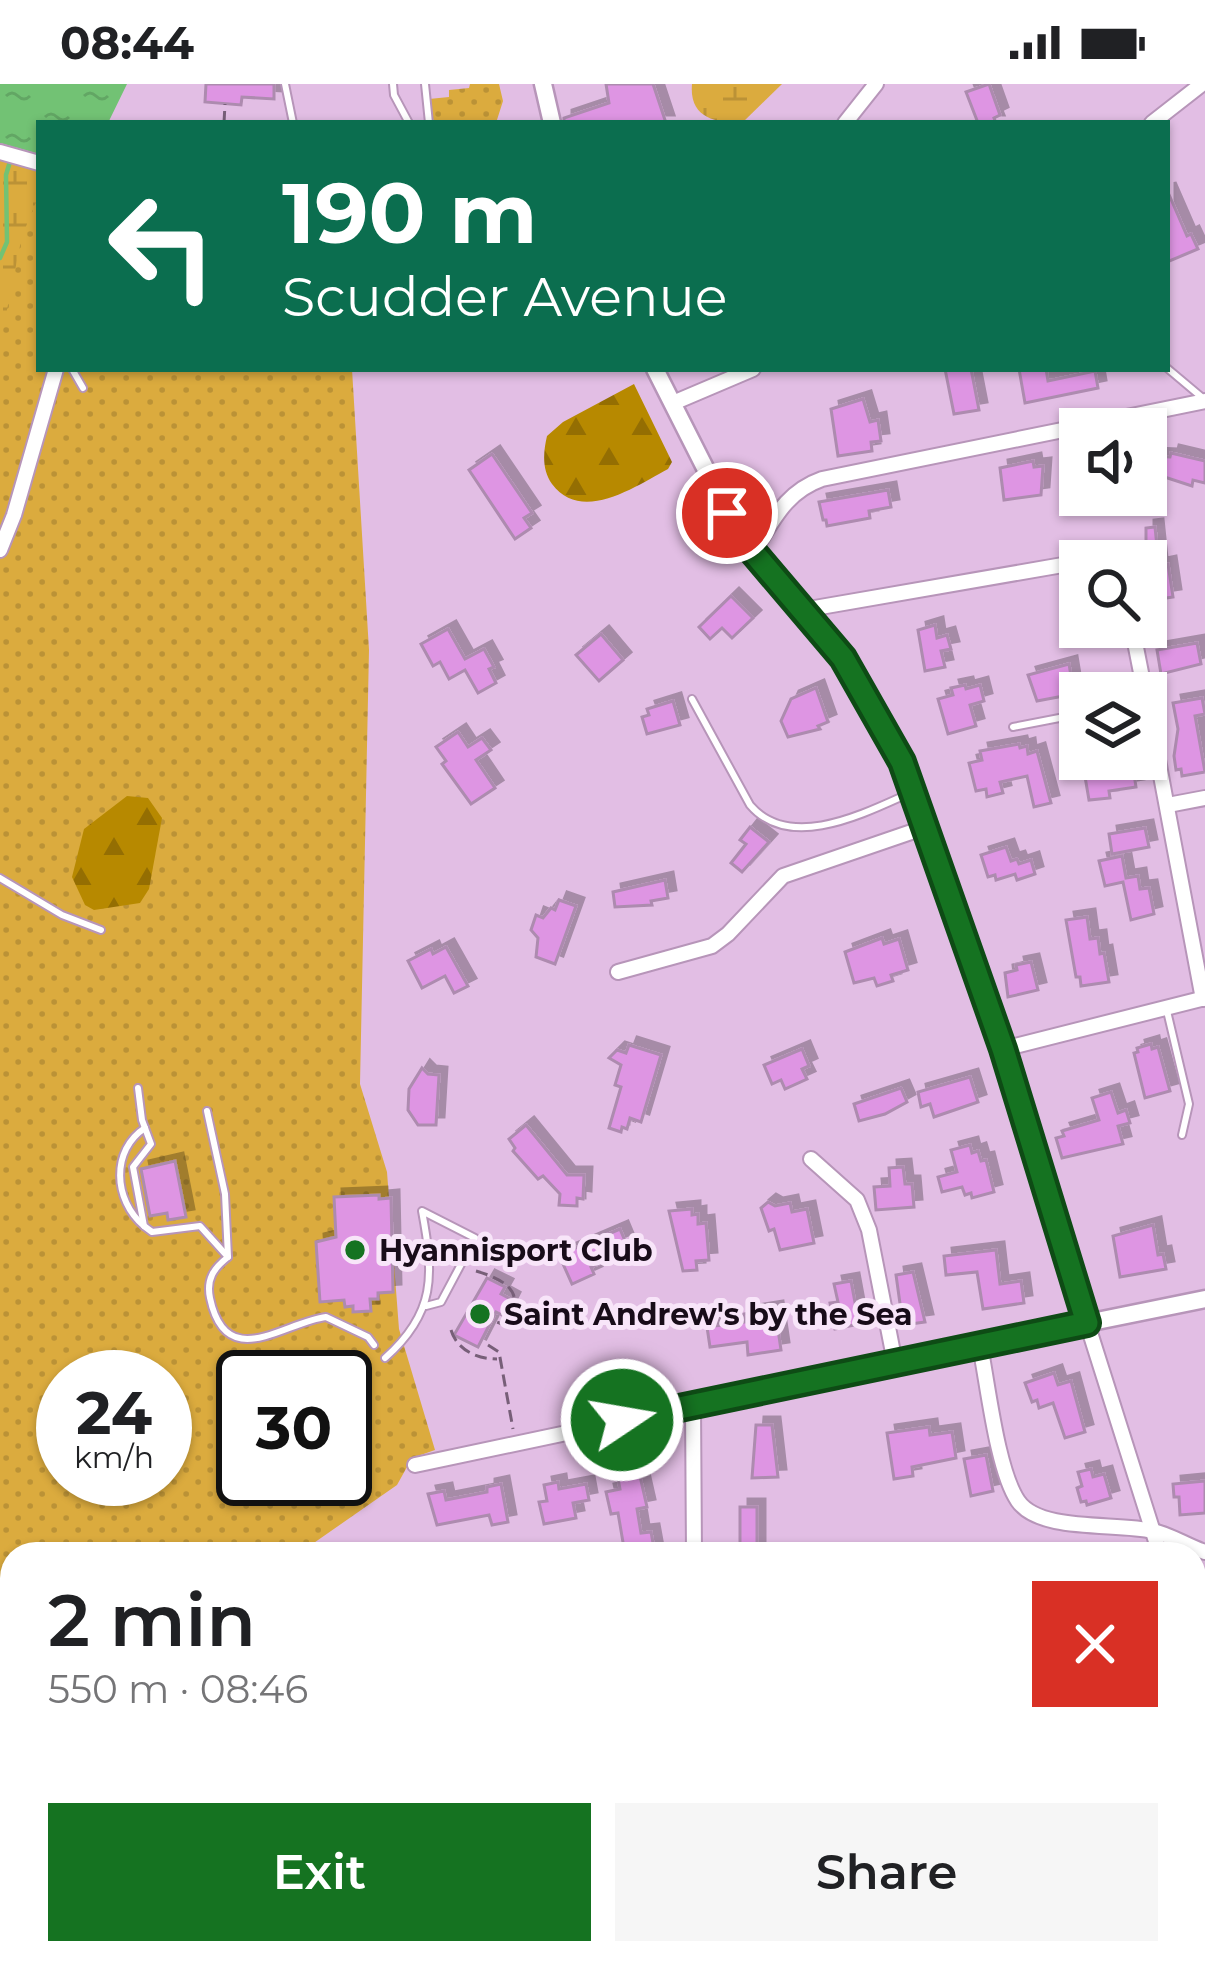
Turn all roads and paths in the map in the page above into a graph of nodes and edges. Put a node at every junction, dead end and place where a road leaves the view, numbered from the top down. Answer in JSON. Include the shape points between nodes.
{"nodes":[{"id":1,"x":285,"y":84,"type":"edge"},
{"id":2,"x":393,"y":84,"type":"edge"},
{"id":3,"x":425,"y":84,"type":"edge"},
{"id":4,"x":543,"y":84,"type":"edge"},
{"id":5,"x":876,"y":84,"type":"edge"},
{"id":6,"x":1202,"y":84,"type":"edge"},
{"id":7,"x":226,"y":104,"type":"dead end"},
{"id":8,"x":224,"y":120,"type":"edge"},
{"id":9,"x":292,"y":120,"type":"edge"},
{"id":10,"x":407,"y":120,"type":"edge"},
{"id":11,"x":429,"y":120,"type":"edge"},
{"id":12,"x":551,"y":120,"type":"edge"},
{"id":13,"x":846,"y":120,"type":"edge"},
{"id":14,"x":1156,"y":120,"type":"edge"},
{"id":15,"x":7,"y":154,"type":"edge"},
{"id":16,"x":36,"y":162,"type":"edge"},
{"id":17,"x":1170,"y":371,"type":"edge"},
{"id":18,"x":55,"y":372,"type":"edge"},
{"id":19,"x":74,"y":372,"type":"edge"},
{"id":20,"x":658,"y":372,"type":"edge"},
{"id":21,"x":746,"y":372,"type":"edge"},
{"id":22,"x":83,"y":388,"type":"dead end"},
{"id":23,"x":1205,"y":400,"type":"edge"},
{"id":24,"x":673,"y":403,"type":"junction"},
{"id":25,"x":0,"y":550,"type":"edge"},
{"id":26,"x":753,"y":552,"type":"junction"},
{"id":27,"x":1059,"y":566,"type":"edge"},
{"id":28,"x":803,"y":610,"type":"junction"},
{"id":29,"x":692,"y":699,"type":"dead end"},
{"id":30,"x":1059,"y":718,"type":"edge"},
{"id":31,"x":1013,"y":727,"type":"dead end"},
{"id":32,"x":1163,"y":780,"type":"edge"},
{"id":33,"x":913,"y":792,"type":"junction"},
{"id":34,"x":1205,"y":798,"type":"edge"},
{"id":35,"x":1168,"y":805,"type":"junction"},
{"id":36,"x":926,"y":827,"type":"junction"},
{"id":37,"x":0,"y":878,"type":"edge"},
{"id":38,"x":101,"y":930,"type":"dead end"},
{"id":39,"x":618,"y":972,"type":"dead end"},
{"id":40,"x":1204,"y":998,"type":"edge"},
{"id":41,"x":1166,"y":1008,"type":"junction"},
{"id":42,"x":1003,"y":1049,"type":"junction"},
{"id":43,"x":138,"y":1088,"type":"dead end"},
{"id":44,"x":207,"y":1111,"type":"dead end"},
{"id":45,"x":145,"y":1128,"type":"junction"},
{"id":46,"x":1181,"y":1135,"type":"dead end"},
{"id":47,"x":811,"y":1159,"type":"dead end"},
{"id":48,"x":144,"y":1226,"type":"junction"},
{"id":49,"x":228,"y":1258,"type":"junction"},
{"id":50,"x":476,"y":1270,"type":"dead end"},
{"id":51,"x":1205,"y":1299,"type":"edge"},
{"id":52,"x":426,"y":1306,"type":"junction"},
{"id":53,"x":492,"y":1320,"type":"dead end"},
{"id":54,"x":1087,"y":1323,"type":"junction"},
{"id":55,"x":451,"y":1330,"type":"dead end"},
{"id":56,"x":374,"y":1345,"type":"dead end"},
{"id":57,"x":488,"y":1345,"type":"dead end"},
{"id":58,"x":980,"y":1346,"type":"junction"},
{"id":59,"x":385,"y":1358,"type":"dead end"},
{"id":60,"x":499,"y":1359,"type":"junction"},
{"id":61,"x":895,"y":1364,"type":"junction"},
{"id":62,"x":693,"y":1406,"type":"junction"},
{"id":63,"x":513,"y":1429,"type":"dead end"},
{"id":64,"x":415,"y":1465,"type":"dead end"},
{"id":65,"x":1154,"y":1531,"type":"junction"},
{"id":66,"x":694,"y":1542,"type":"edge"},
{"id":67,"x":1157,"y":1542,"type":"edge"},
{"id":68,"x":1181,"y":1542,"type":"edge"}],
"edges":[{"from":1,"to":9,"type":"lane"},
{"from":2,"to":10,"type":"lane"},
{"from":3,"to":11,"type":"lane"},
{"from":4,"to":12,"type":"street"},
{"from":5,"to":13,"type":"street"},
{"from":6,"to":14,"type":"street"},
{"from":7,"to":8,"type":"path"},
{"from":15,"to":16,"type":"street"},
{"from":17,"to":23,"type":"lane"},
{"from":18,"to":25,"type":"street"},
{"from":19,"to":22,"type":"lane"},
{"from":20,"to":24,"type":"street"},
{"from":21,"to":24,"type":"street"},
{"from":23,"to":26,"type":"street","via":[[800,487]]},
{"from":24,"to":26,"type":"street"},
{"from":26,"to":28,"type":"street"},
{"from":27,"to":28,"type":"street"},
{"from":28,"to":33,"type":"street","via":[[852,670]]},
{"from":29,"to":33,"type":"lane","via":[[758,813],[797,828],[826,825]]},
{"from":30,"to":31,"type":"lane"},
{"from":32,"to":35,"type":"street"},
{"from":33,"to":36,"type":"street"},
{"from":34,"to":35,"type":"street"},
{"from":35,"to":40,"type":"street"},
{"from":36,"to":39,"type":"street","via":[[784,876],[712,946]]},
{"from":36,"to":42,"type":"street"},
{"from":37,"to":38,"type":"lane"},
{"from":40,"to":41,"type":"street"},
{"from":41,"to":42,"type":"street"},
{"from":41,"to":46,"type":"lane","via":[[1189,1104]]},
{"from":42,"to":54,"type":"street"},
{"from":43,"to":45,"type":"lane"},
{"from":44,"to":49,"type":"lane","via":[[225,1194]]},
{"from":45,"to":48,"type":"lane","via":[[151,1144],[133,1167]]},
{"from":45,"to":48,"type":"lane","via":[[128,1140],[120,1160],[129,1209]]},
{"from":47,"to":61,"type":"street","via":[[857,1200]]},
{"from":48,"to":49,"type":"lane","via":[[200,1226]]},
{"from":49,"to":56,"type":"lane","via":[[208,1288],[215,1315],[232,1335],[264,1338],[326,1317]]},
{"from":50,"to":53,"type":"path","via":[[512,1289],[509,1317]]},
{"from":51,"to":54,"type":"street"},
{"from":52,"to":52,"type":"lane","via":[[431,1258],[422,1211],[475,1238],[441,1302]]},
{"from":52,"to":59,"type":"lane"},
{"from":54,"to":58,"type":"street"},
{"from":54,"to":65,"type":"street"},
{"from":55,"to":60,"type":"path","via":[[466,1349]]},
{"from":57,"to":60,"type":"path"},
{"from":58,"to":61,"type":"street"},
{"from":58,"to":65,"type":"street","via":[[1018,1502],[1059,1521]]},
{"from":60,"to":63,"type":"path"},
{"from":61,"to":62,"type":"street"},
{"from":62,"to":64,"type":"street"},
{"from":62,"to":66,"type":"street"},
{"from":65,"to":67,"type":"street"},
{"from":65,"to":68,"type":"street"}]}
